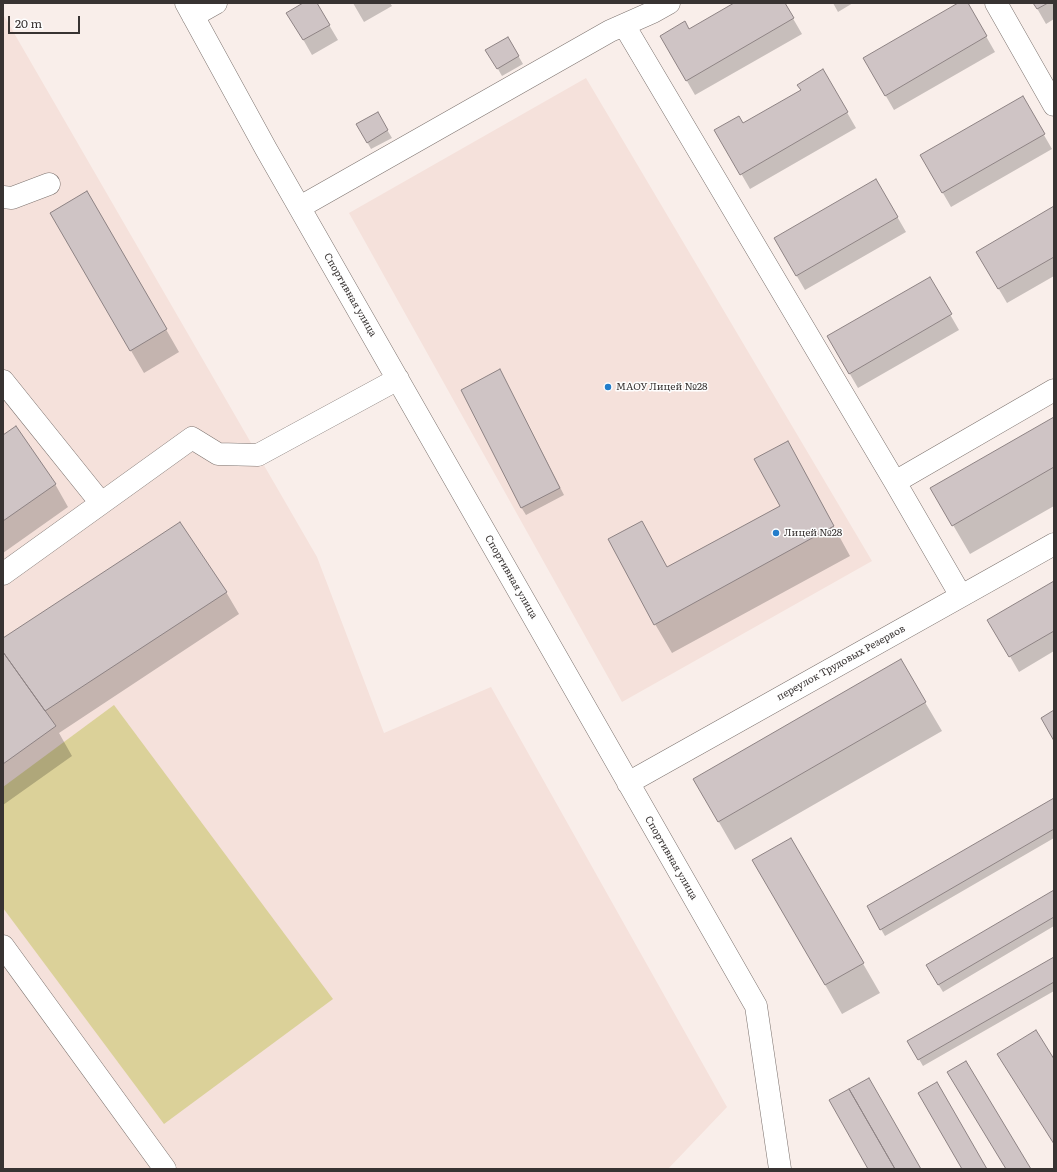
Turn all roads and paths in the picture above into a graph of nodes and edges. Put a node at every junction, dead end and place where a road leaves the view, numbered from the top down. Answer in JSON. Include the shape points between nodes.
{"nodes":[{"id":1,"x":216,"y":3,"type":"edge"},
{"id":2,"x":669,"y":3,"type":"edge"},
{"id":3,"x":996,"y":3,"type":"edge"},
{"id":4,"x":189,"y":9,"type":"edge"},
{"id":5,"x":624,"y":25,"type":"junction"},
{"id":6,"x":1054,"y":105,"type":"edge"},
{"id":7,"x":49,"y":184,"type":"dead end"},
{"id":8,"x":3,"y":197,"type":"edge"},
{"id":9,"x":300,"y":207,"type":"junction"},
{"id":10,"x":398,"y":379,"type":"junction"},
{"id":11,"x":3,"y":381,"type":"edge"},
{"id":12,"x":1054,"y":390,"type":"edge"},
{"id":13,"x":895,"y":482,"type":"junction"},
{"id":14,"x":101,"y":504,"type":"junction"},
{"id":15,"x":1054,"y":544,"type":"edge"},
{"id":16,"x":3,"y":574,"type":"edge"},
{"id":17,"x":961,"y":596,"type":"junction"},
{"id":18,"x":628,"y":783,"type":"junction"},
{"id":19,"x":3,"y":946,"type":"edge"},
{"id":20,"x":164,"y":1169,"type":"edge"},
{"id":21,"x":780,"y":1169,"type":"edge"}],
"edges":[{"from":1,"to":4,"type":"street"},
{"from":2,"to":5,"type":"street"},
{"from":3,"to":6,"type":"street"},
{"from":4,"to":9,"type":"street","name":"Спортивная улица"},
{"from":5,"to":9,"type":"street"},
{"from":5,"to":13,"type":"street"},
{"from":7,"to":8,"type":"street","via":[[12,198]]},
{"from":9,"to":10,"type":"street","name":"Спортивная улица"},
{"from":10,"to":14,"type":"street","via":[[258,455],[218,454],[192,438]]},
{"from":10,"to":18,"type":"street","name":"Спортивная улица"},
{"from":11,"to":14,"type":"street"},
{"from":12,"to":13,"type":"street"},
{"from":13,"to":17,"type":"street"},
{"from":14,"to":16,"type":"street"},
{"from":15,"to":17,"type":"street","name":"переулок Трудовых Резервов"},
{"from":17,"to":18,"type":"street","name":"переулок Трудовых Резервов"},
{"from":18,"to":21,"type":"street","name":"Спортивная улица","via":[[756,1006]]},
{"from":19,"to":20,"type":"street"}]}
